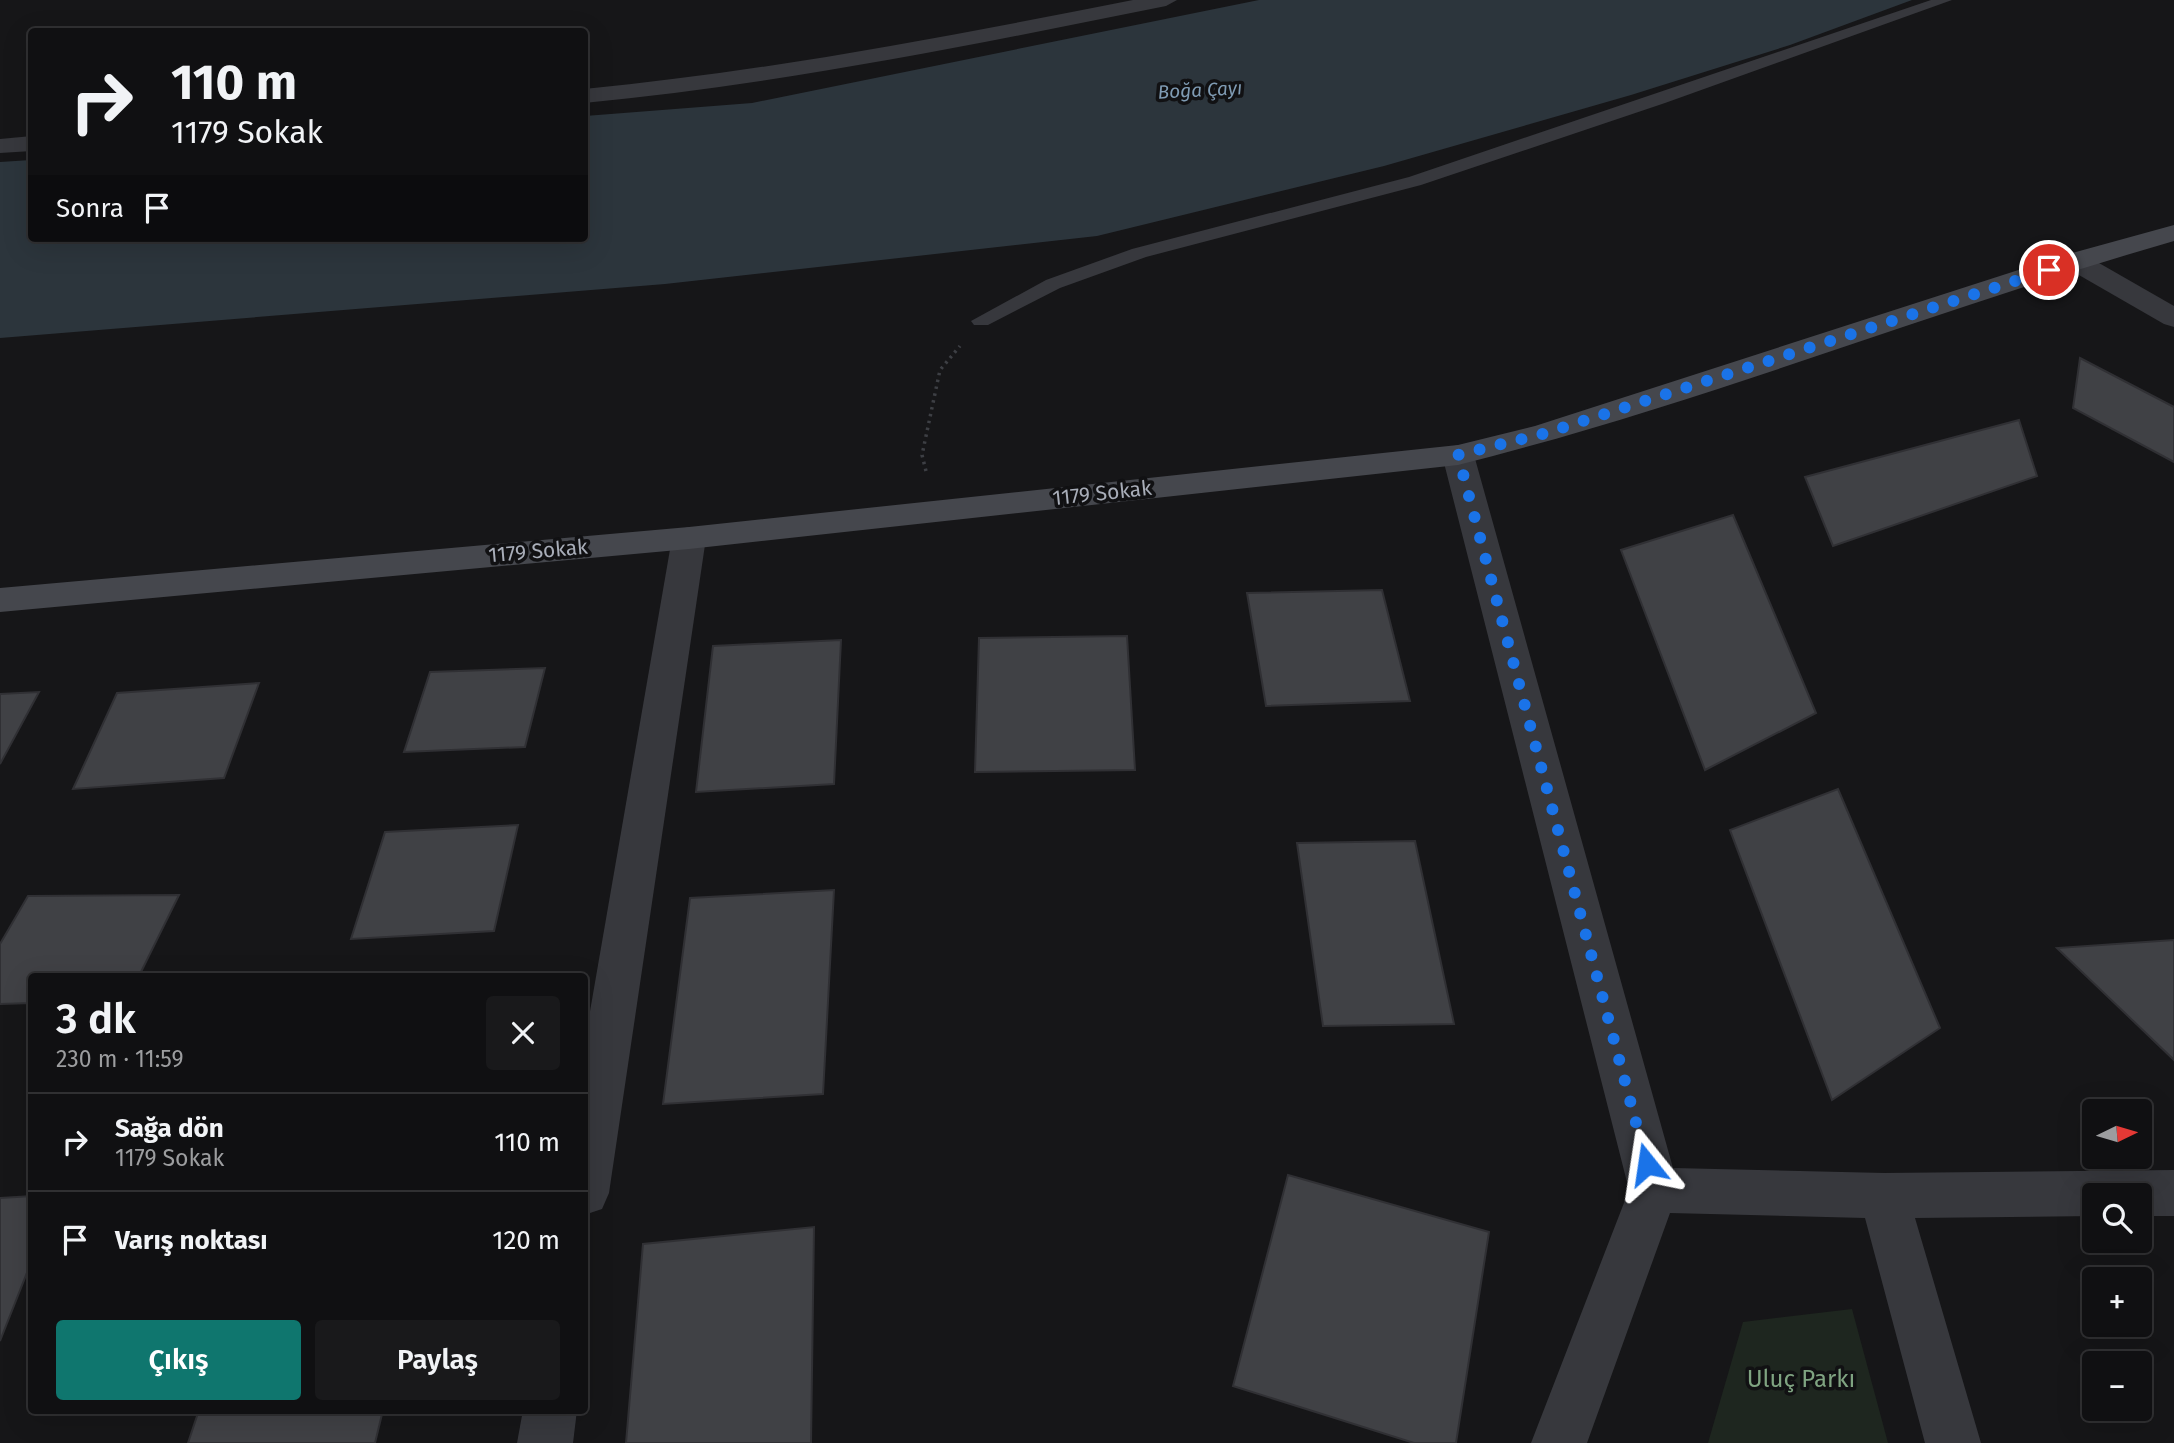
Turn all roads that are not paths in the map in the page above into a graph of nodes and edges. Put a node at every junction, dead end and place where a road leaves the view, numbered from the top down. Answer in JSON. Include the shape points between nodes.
{"nodes":[{"id":1,"x":1166,"y":0,"type":"edge"},
{"id":2,"x":1945,"y":0,"type":"edge"},
{"id":3,"x":588,"y":96,"type":"edge"},
{"id":4,"x":28,"y":143,"type":"edge"},
{"id":5,"x":0,"y":146,"type":"edge"},
{"id":6,"x":2174,"y":233,"type":"edge"},
{"id":7,"x":2075,"y":261,"type":"junction"},
{"id":8,"x":2174,"y":318,"type":"edge"},
{"id":9,"x":981,"y":321,"type":"road end"},
{"id":10,"x":1458,"y":455,"type":"junction"},
{"id":11,"x":689,"y":538,"type":"junction"},
{"id":12,"x":0,"y":600,"type":"edge"},
{"id":13,"x":588,"y":1168,"type":"edge"},
{"id":14,"x":1654,"y":1190,"type":"junction"},
{"id":15,"x":2174,"y":1193,"type":"edge"},
{"id":16,"x":1884,"y":1196,"type":"junction"},
{"id":17,"x":549,"y":1414,"type":"edge"},
{"id":18,"x":545,"y":1443,"type":"edge"},
{"id":19,"x":1559,"y":1443,"type":"edge"},
{"id":20,"x":1953,"y":1443,"type":"edge"}],
"edges":[{"from":1,"to":3,"type":"street","via":[[886,56]]},
{"from":2,"to":9,"type":"lane","via":[[1415,181],[1139,253],[1054,284]]},
{"from":4,"to":5,"type":"street"},
{"from":6,"to":7,"type":"street","name":"1179 Sokak"},
{"from":7,"to":8,"type":"street"},
{"from":7,"to":10,"type":"street","name":"1179 Sokak","via":[[1546,433]]},
{"from":10,"to":11,"type":"street","name":"1179 Sokak"},
{"from":10,"to":14,"type":"street"},
{"from":11,"to":12,"type":"street","name":"1179 Sokak"},
{"from":11,"to":13,"type":"street"},
{"from":14,"to":16,"type":"street"},
{"from":14,"to":19,"type":"street"},
{"from":15,"to":16,"type":"street"},
{"from":16,"to":20,"type":"street"},
{"from":17,"to":18,"type":"street"}]}
